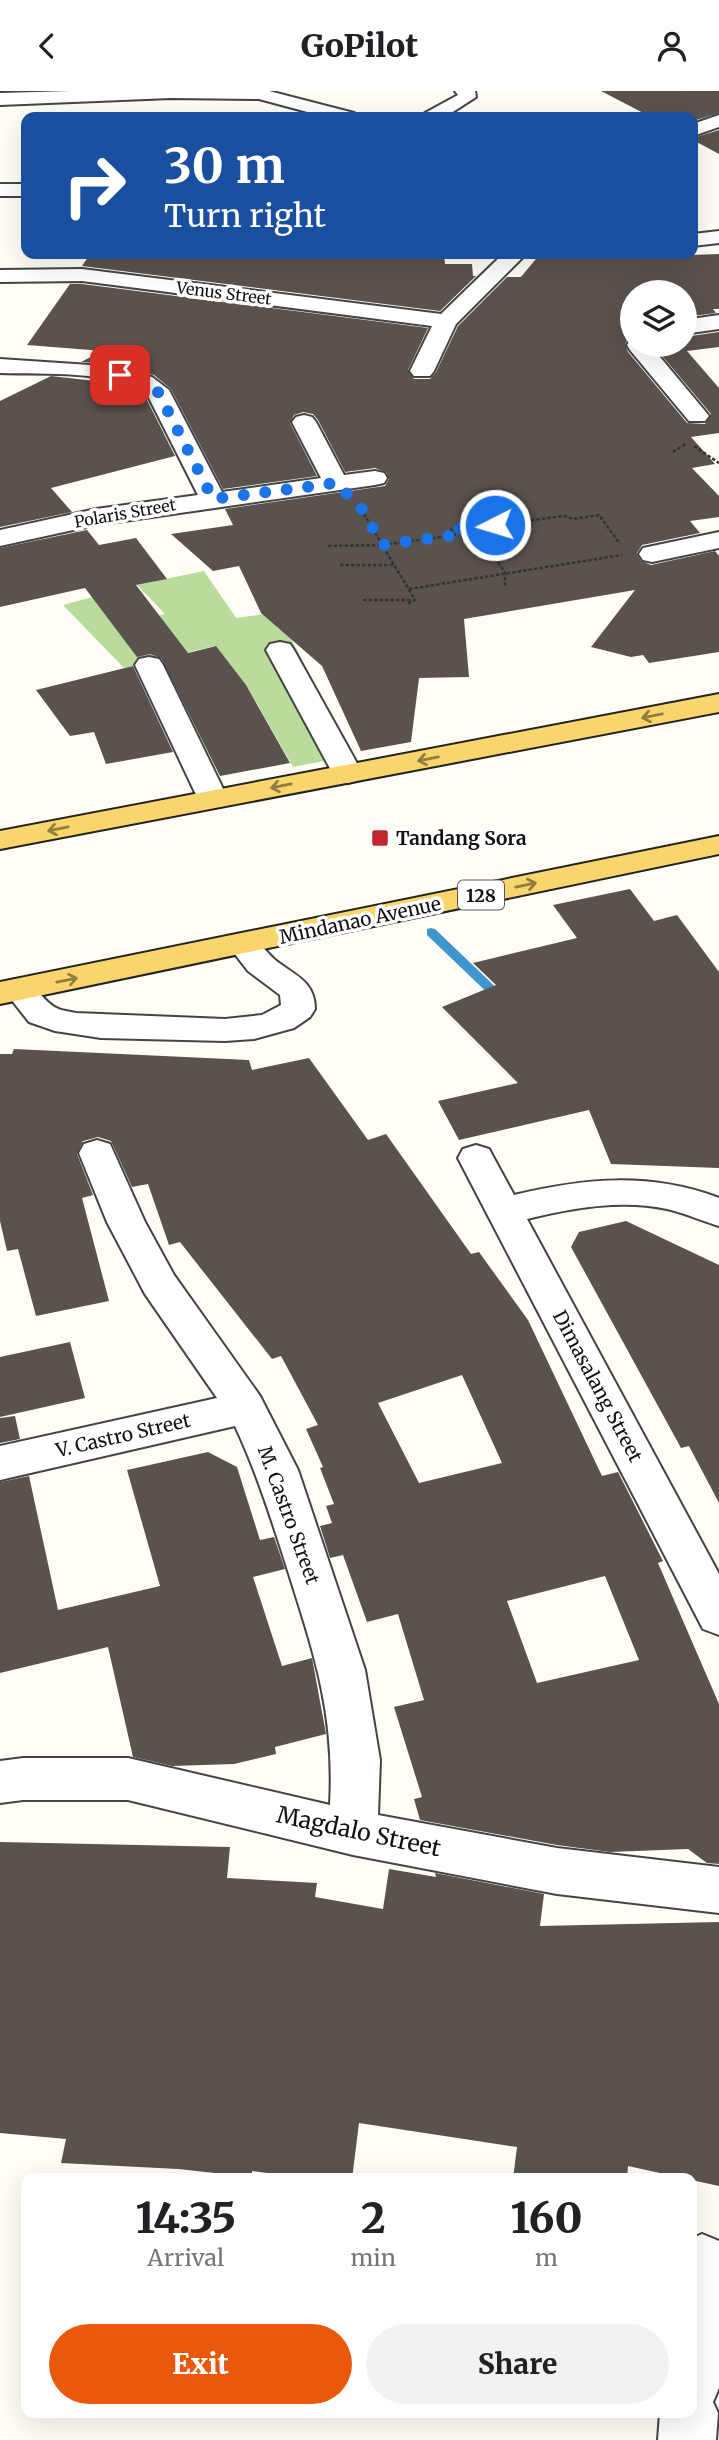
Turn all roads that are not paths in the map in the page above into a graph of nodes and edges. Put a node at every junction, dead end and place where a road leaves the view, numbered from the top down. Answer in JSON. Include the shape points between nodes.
{"nodes":[{"id":1,"x":464,"y":91,"type":"edge"},
{"id":2,"x":261,"y":93,"type":"edge"},
{"id":3,"x":2,"y":99,"type":"edge"},
{"id":4,"x":329,"y":112,"type":"edge"},
{"id":5,"x":441,"y":112,"type":"edge"},
{"id":6,"x":719,"y":121,"type":"edge"},
{"id":7,"x":698,"y":129,"type":"edge"},
{"id":8,"x":0,"y":190,"type":"edge"},
{"id":9,"x":21,"y":190,"type":"edge"},
{"id":10,"x":719,"y":237,"type":"edge"},
{"id":11,"x":698,"y":239,"type":"edge"},
{"id":12,"x":510,"y":259,"type":"edge"},
{"id":13,"x":0,"y":277,"type":"edge"},
{"id":14,"x":446,"y":321,"type":"junction"},
{"id":15,"x":719,"y":323,"type":"edge"},
{"id":16,"x":697,"y":326,"type":"edge"},
{"id":17,"x":648,"y":357,"type":"edge"},
{"id":18,"x":0,"y":366,"type":"edge"},
{"id":19,"x":422,"y":371,"type":"dead end"},
{"id":20,"x":697,"y":415,"type":"dead end"},
{"id":21,"x":304,"y":422,"type":"dead end"},
{"id":22,"x":375,"y":478,"type":"dead end"},
{"id":23,"x":336,"y":483,"type":"junction"},
{"id":24,"x":213,"y":499,"type":"junction"},
{"id":25,"x":0,"y":538,"type":"edge"},
{"id":26,"x":719,"y":541,"type":"edge"},
{"id":27,"x":652,"y":554,"type":"dead end"},
{"id":28,"x":280,"y":650,"type":"dead end"},
{"id":29,"x":149,"y":665,"type":"dead end"},
{"id":30,"x":719,"y":703,"type":"edge"},
{"id":31,"x":348,"y":774,"type":"junction"},
{"id":32,"x":213,"y":799,"type":"junction"},
{"id":33,"x":0,"y":840,"type":"edge"},
{"id":34,"x":719,"y":845,"type":"edge"},
{"id":35,"x":244,"y":945,"type":"junction"},
{"id":36,"x":10,"y":991,"type":"edge"},
{"id":37,"x":97,"y":1153,"type":"dead end"},
{"id":38,"x":476,"y":1158,"type":"dead end"},
{"id":39,"x":504,"y":1211,"type":"junction"},
{"id":40,"x":719,"y":1213,"type":"edge"},
{"id":41,"x":246,"y":1408,"type":"junction"},
{"id":42,"x":0,"y":1463,"type":"edge"},
{"id":43,"x":719,"y":1616,"type":"edge"},
{"id":44,"x":0,"y":1782,"type":"edge"},
{"id":45,"x":354,"y":1833,"type":"junction"},
{"id":46,"x":719,"y":1890,"type":"edge"},
{"id":47,"x":704,"y":2263,"type":"edge"},
{"id":48,"x":697,"y":2329,"type":"edge"},
{"id":49,"x":689,"y":2418,"type":"edge"},
{"id":50,"x":687,"y":2440,"type":"edge"}],
"edges":[{"from":1,"to":5,"type":"street","via":[[467,97]]},
{"from":2,"to":3,"type":"street"},
{"from":2,"to":4,"type":"street"},
{"from":6,"to":7,"type":"street"},
{"from":8,"to":9,"type":"street"},
{"from":10,"to":11,"type":"street"},
{"from":12,"to":14,"type":"street"},
{"from":13,"to":14,"type":"street","name":"Venus Street","via":[[82,275]]},
{"from":14,"to":19,"type":"street"},
{"from":15,"to":16,"type":"street"},
{"from":17,"to":20,"type":"street"},
{"from":18,"to":24,"type":"street","via":[[120,375],[153,386]]},
{"from":21,"to":23,"type":"street"},
{"from":22,"to":23,"type":"street","name":"Polaris Street"},
{"from":23,"to":24,"type":"street","name":"Polaris Street"},
{"from":24,"to":25,"type":"street","name":"Polaris Street"},
{"from":26,"to":27,"type":"street"},
{"from":28,"to":31,"type":"street"},
{"from":29,"to":32,"type":"street"},
{"from":30,"to":31,"type":"main road","one_way":true},
{"from":31,"to":32,"type":"main road","one_way":true},
{"from":32,"to":33,"type":"main road","one_way":true},
{"from":35,"to":34,"type":"main road","name":"Mindanao Avenue","number":"128","one_way":true},
{"from":36,"to":35,"type":"main road","name":"Mindanao Avenue","number":"128","one_way":true},
{"from":35,"to":36,"type":"street","via":[[256,961],[295,989],[298,1009],[287,1019],[225,1030],[88,1026],[53,1020]]},
{"from":37,"to":41,"type":"street","name":"M. Castro Street","via":[[126,1222],[159,1283]]},
{"from":38,"to":39,"type":"street","name":"Dimasalang Street"},
{"from":39,"to":40,"type":"street","via":[[598,1191],[651,1192]]},
{"from":39,"to":43,"type":"street","name":"Dimasalang Street"},
{"from":41,"to":42,"type":"street","name":"V. Castro Street"},
{"from":41,"to":45,"type":"street","name":"M. Castro Street","via":[[276,1469],[342,1669],[356,1760]]},
{"from":44,"to":45,"type":"street","name":"Magdalo Street","via":[[128,1779]]},
{"from":45,"to":46,"type":"street","name":"Magdalo Street","via":[[557,1871]]},
{"from":47,"to":48,"type":"street"},
{"from":49,"to":50,"type":"street"}]}
